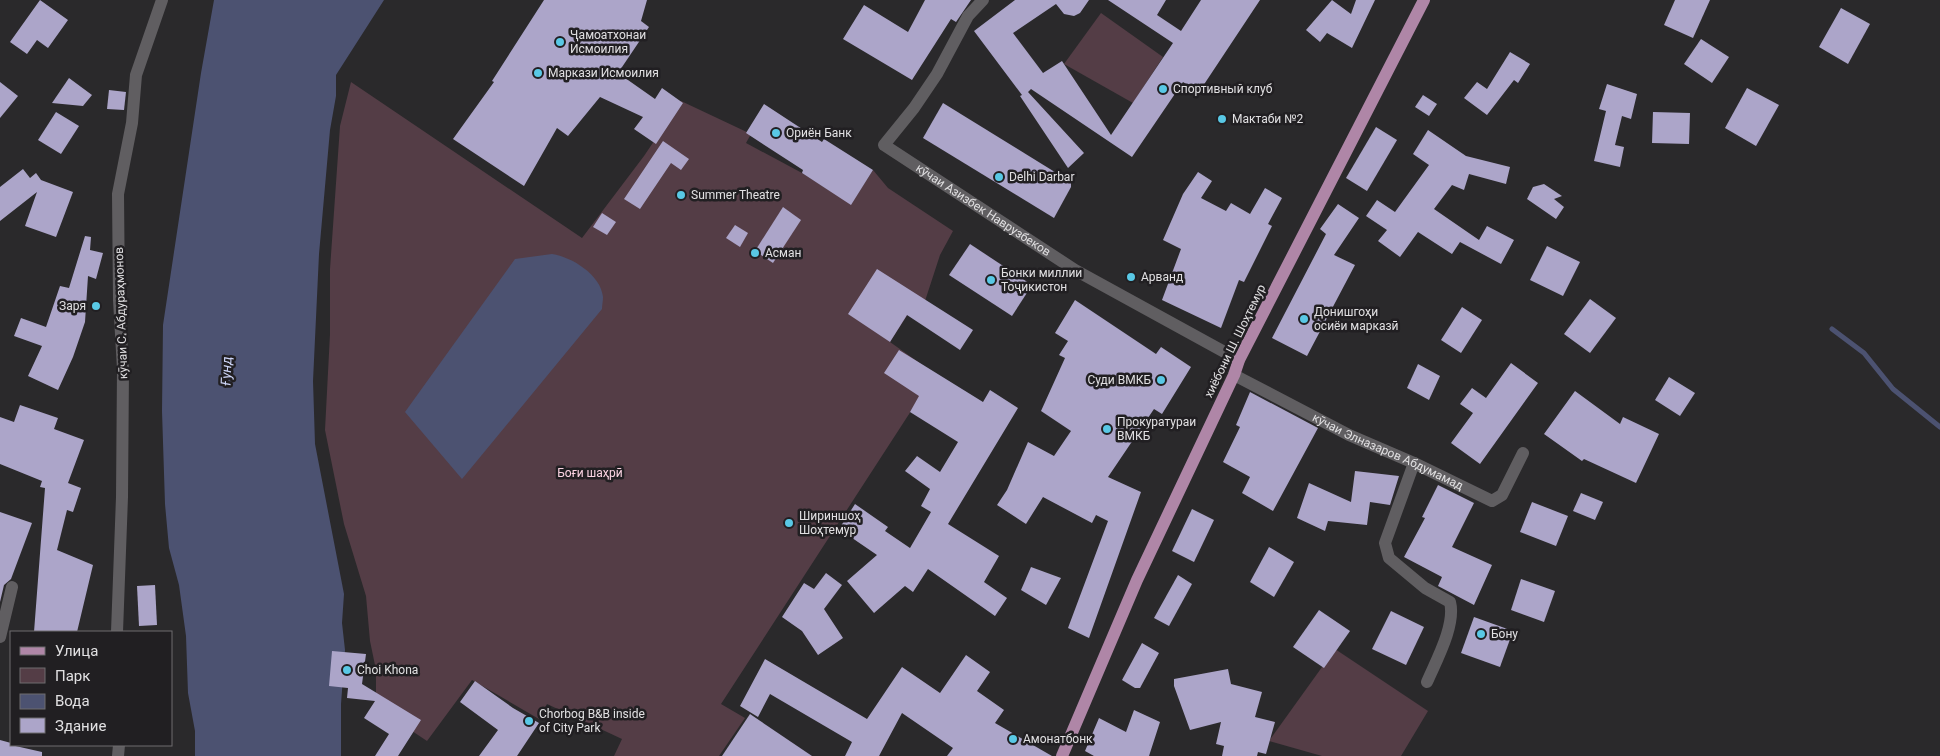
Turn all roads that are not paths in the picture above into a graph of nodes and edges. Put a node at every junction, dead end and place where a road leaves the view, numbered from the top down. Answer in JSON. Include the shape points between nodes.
{"nodes":[{"id":1,"x":162,"y":0,"type":"edge"},
{"id":2,"x":983,"y":0,"type":"edge"},
{"id":3,"x":1424,"y":0,"type":"edge"},
{"id":4,"x":1239,"y":360,"type":"junction"},
{"id":5,"x":1234,"y":375,"type":"junction"},
{"id":6,"x":1523,"y":453,"type":"dead end"},
{"id":7,"x":1414,"y":463,"type":"junction"},
{"id":8,"x":12,"y":587,"type":"dead end"},
{"id":9,"x":117,"y":631,"type":"edge"},
{"id":10,"x":0,"y":637,"type":"edge"},
{"id":11,"x":1427,"y":682,"type":"dead end"},
{"id":12,"x":1062,"y":756,"type":"edge"}],
"edges":[{"from":1,"to":9,"type":"street","name":"кӯчаи С. Абдураҳмонов","via":[[136,75],[132,123],[118,194],[123,379]]},
{"from":2,"to":4,"type":"street","name":"кӯчаи Азизбек Наврузбеков","via":[[968,16],[937,74],[914,108],[884,145],[1075,270]]},
{"from":3,"to":4,"type":"main road","name":"хиёбони Ш. Шоҳтемур"},
{"from":4,"to":5,"type":"main road","name":"хиёбони Ш. Шоҳтемур"},
{"from":5,"to":7,"type":"street","name":"кӯчаи Элназаров Абдумамад","via":[[1349,435]]},
{"from":5,"to":12,"type":"main road","name":"хиёбони Ш. Шоҳтемур","via":[[1137,580]]},
{"from":6,"to":7,"type":"street","name":"кӯчаи Элназаров Абдумамад","via":[[1502,495],[1492,501]]},
{"from":7,"to":11,"type":"street","via":[[1385,543],[1389,558],[1425,588],[1450,602],[1452,612],[1443,644]]},
{"from":8,"to":10,"type":"street"}]}
